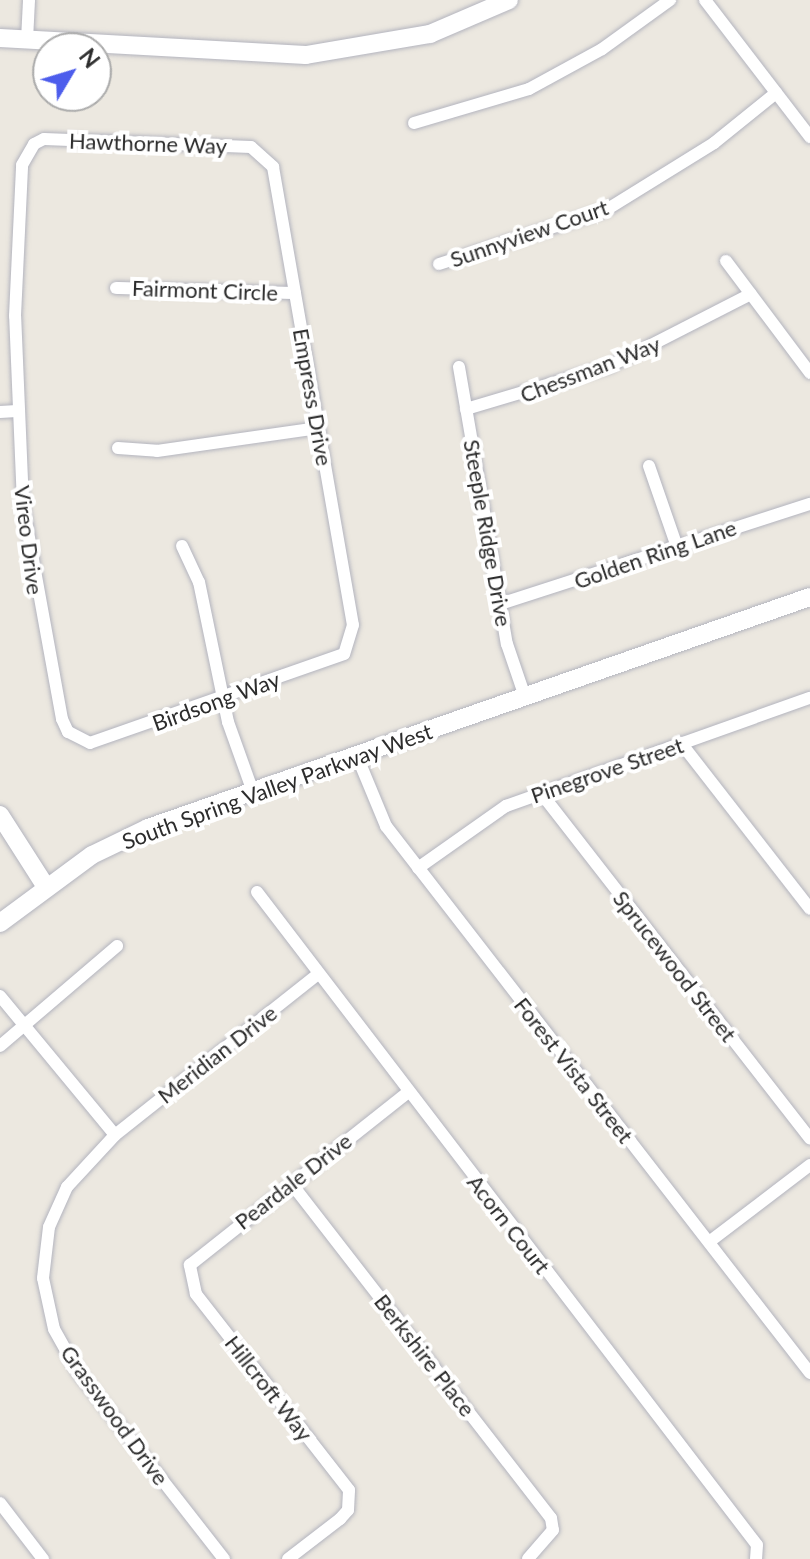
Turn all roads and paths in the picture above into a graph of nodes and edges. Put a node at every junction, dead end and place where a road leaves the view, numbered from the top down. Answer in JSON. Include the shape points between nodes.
{"nodes":[{"id":1,"x":29,"y":0,"type":"edge"},
{"id":2,"x":509,"y":0,"type":"edge"},
{"id":3,"x":670,"y":0,"type":"edge"},
{"id":4,"x":705,"y":0,"type":"edge"},
{"id":5,"x":0,"y":38,"type":"edge"},
{"id":6,"x":27,"y":40,"type":"junction"},
{"id":7,"x":776,"y":93,"type":"junction"},
{"id":8,"x":414,"y":123,"type":"dead end"},
{"id":9,"x":810,"y":137,"type":"edge"},
{"id":10,"x":34,"y":144,"type":"joint"},
{"id":11,"x":261,"y":152,"type":"joint"},
{"id":12,"x":726,"y":261,"type":"dead end"},
{"id":13,"x":439,"y":264,"type":"dead end"},
{"id":14,"x":116,"y":288,"type":"dead end"},
{"id":15,"x":295,"y":293,"type":"junction"},
{"id":16,"x":751,"y":294,"type":"junction"},
{"id":17,"x":459,"y":367,"type":"dead end"},
{"id":18,"x":810,"y":373,"type":"edge"},
{"id":19,"x":466,"y":409,"type":"junction"},
{"id":20,"x":17,"y":411,"type":"junction"},
{"id":21,"x":0,"y":412,"type":"edge"},
{"id":22,"x":318,"y":428,"type":"junction"},
{"id":23,"x":118,"y":448,"type":"dead end"},
{"id":24,"x":649,"y":466,"type":"dead end"},
{"id":25,"x":810,"y":504,"type":"edge"},
{"id":26,"x":182,"y":546,"type":"dead end"},
{"id":27,"x":677,"y":547,"type":"junction"},
{"id":28,"x":810,"y":597,"type":"edge"},
{"id":29,"x":500,"y":604,"type":"junction"},
{"id":30,"x":350,"y":646,"type":"joint"},
{"id":31,"x":525,"y":697,"type":"junction"},
{"id":32,"x":810,"y":698,"type":"edge"},
{"id":33,"x":222,"y":699,"type":"junction"},
{"id":34,"x":78,"y":739,"type":"joint"},
{"id":35,"x":681,"y":743,"type":"junction"},
{"id":36,"x":357,"y":756,"type":"junction"},
{"id":37,"x":253,"y":792,"type":"junction"},
{"id":38,"x":541,"y":793,"type":"junction"},
{"id":39,"x":0,"y":815,"type":"edge"},
{"id":40,"x":418,"y":868,"type":"junction"},
{"id":41,"x":46,"y":887,"type":"junction"},
{"id":42,"x":257,"y":892,"type":"dead end"},
{"id":43,"x":810,"y":909,"type":"edge"},
{"id":44,"x":0,"y":923,"type":"edge"},
{"id":45,"x":117,"y":946,"type":"dead end"},
{"id":46,"x":318,"y":974,"type":"junction"},
{"id":47,"x":0,"y":996,"type":"edge"},
{"id":48,"x":23,"y":1024,"type":"junction"},
{"id":49,"x":0,"y":1046,"type":"edge"},
{"id":50,"x":407,"y":1093,"type":"junction"},
{"id":51,"x":115,"y":1135,"type":"junction"},
{"id":52,"x":810,"y":1139,"type":"edge"},
{"id":53,"x":810,"y":1165,"type":"edge"},
{"id":54,"x":291,"y":1183,"type":"junction"},
{"id":55,"x":709,"y":1242,"type":"junction"},
{"id":56,"x":189,"y":1275,"type":"joint"},
{"id":57,"x":810,"y":1346,"type":"edge"},
{"id":58,"x":797,"y":1356,"type":"junction"},
{"id":59,"x":810,"y":1373,"type":"edge"},
{"id":60,"x":0,"y":1503,"type":"edge"},
{"id":61,"x":757,"y":1557,"type":"edge"},
{"id":62,"x":43,"y":1559,"type":"edge"},
{"id":63,"x":224,"y":1559,"type":"edge"},
{"id":64,"x":288,"y":1559,"type":"edge"},
{"id":65,"x":528,"y":1559,"type":"edge"}],
"edges":[{"from":1,"to":6,"type":"street"},
{"from":2,"to":6,"type":"street","via":[[430,34],[306,55]]},
{"from":3,"to":8,"type":"street","via":[[602,49],[529,89]]},
{"from":4,"to":7,"type":"street"},
{"from":5,"to":6,"type":"street"},
{"from":7,"to":9,"type":"street"},
{"from":7,"to":13,"type":"street","name":"Sunnyview Court","via":[[714,143],[606,210]]},
{"from":10,"to":11,"type":"street","name":"Hawthorne Way","via":[[44,139],[235,146]]},
{"from":10,"to":20,"type":"street","name":"Vireo Drive","via":[[22,165]]},
{"from":11,"to":15,"type":"street","name":"Empress Drive","via":[[273,167]]},
{"from":12,"to":16,"type":"street"},
{"from":14,"to":15,"type":"street","name":"Fairmont Circle"},
{"from":15,"to":22,"type":"street","name":"Empress Drive"},
{"from":16,"to":18,"type":"street"},
{"from":16,"to":19,"type":"street","name":"Chessman Way","via":[[610,366]]},
{"from":17,"to":19,"type":"street","name":"Steeple Ridge Drive"},
{"from":19,"to":29,"type":"street","name":"Steeple Ridge Drive"},
{"from":20,"to":21,"type":"street"},
{"from":20,"to":34,"type":"street","name":"Vireo Drive","via":[[23,504],[39,612],[62,719]]},
{"from":22,"to":23,"type":"street","via":[[157,451]]},
{"from":22,"to":30,"type":"street","name":"Empress Drive","via":[[353,625]]},
{"from":24,"to":27,"type":"street"},
{"from":25,"to":27,"type":"street","name":"Golden Ring Lane"},
{"from":26,"to":33,"type":"street","via":[[199,582]]},
{"from":27,"to":29,"type":"street","name":"Golden Ring Lane"},
{"from":28,"to":31,"type":"street","name":"South Spring Valley Parkway West"},
{"from":29,"to":31,"type":"street","name":"Steeple Ridge Drive"},
{"from":30,"to":33,"type":"street","name":"Birdsong Way","via":[[344,654]]},
{"from":31,"to":36,"type":"street","name":"South Spring Valley Parkway West"},
{"from":32,"to":35,"type":"street","name":"Pinegrove Street"},
{"from":33,"to":34,"type":"street","name":"Birdsong Way","via":[[102,742]]},
{"from":33,"to":37,"type":"street"},
{"from":35,"to":38,"type":"street","name":"Pinegrove Street"},
{"from":35,"to":43,"type":"street"},
{"from":36,"to":37,"type":"street","name":"South Spring Valley Parkway West"},
{"from":36,"to":40,"type":"street","name":"Forest Vista Street","via":[[386,826]]},
{"from":37,"to":41,"type":"street","name":"South Spring Valley Parkway West","via":[[148,828],[92,855]]},
{"from":38,"to":40,"type":"street","name":"Pinegrove Street","via":[[483,819]]},
{"from":38,"to":52,"type":"street","name":"Sprucewood Street"},
{"from":39,"to":41,"type":"street"},
{"from":40,"to":55,"type":"street","name":"Forest Vista Street"},
{"from":41,"to":44,"type":"street","name":"South Spring Valley Parkway West"},
{"from":42,"to":46,"type":"street","name":"Acorn Court"},
{"from":45,"to":48,"type":"street"},
{"from":46,"to":50,"type":"street","name":"Acorn Court"},
{"from":46,"to":51,"type":"street","name":"Meridian Drive"},
{"from":47,"to":48,"type":"street"},
{"from":48,"to":49,"type":"street"},
{"from":48,"to":51,"type":"street"},
{"from":50,"to":54,"type":"street","name":"Peardale Drive"},
{"from":50,"to":61,"type":"street","name":"Acorn Court","via":[[757,1545]]},
{"from":51,"to":63,"type":"street","name":"Grasswood Drive","via":[[67,1187],[49,1227],[46,1301],[54,1329],[78,1372]]},
{"from":53,"to":55,"type":"street"},
{"from":54,"to":56,"type":"street","name":"Peardale Drive","via":[[196,1256]]},
{"from":54,"to":65,"type":"street","name":"Berkshire Place","via":[[551,1518],[553,1530]]},
{"from":55,"to":58,"type":"street","name":"Forest Vista Street"},
{"from":56,"to":64,"type":"street","name":"Hillcroft Way","via":[[196,1294],[349,1490],[340,1519]]},
{"from":57,"to":58,"type":"street"},
{"from":58,"to":59,"type":"street","name":"Forest Vista Street"},
{"from":60,"to":62,"type":"street"}]}
